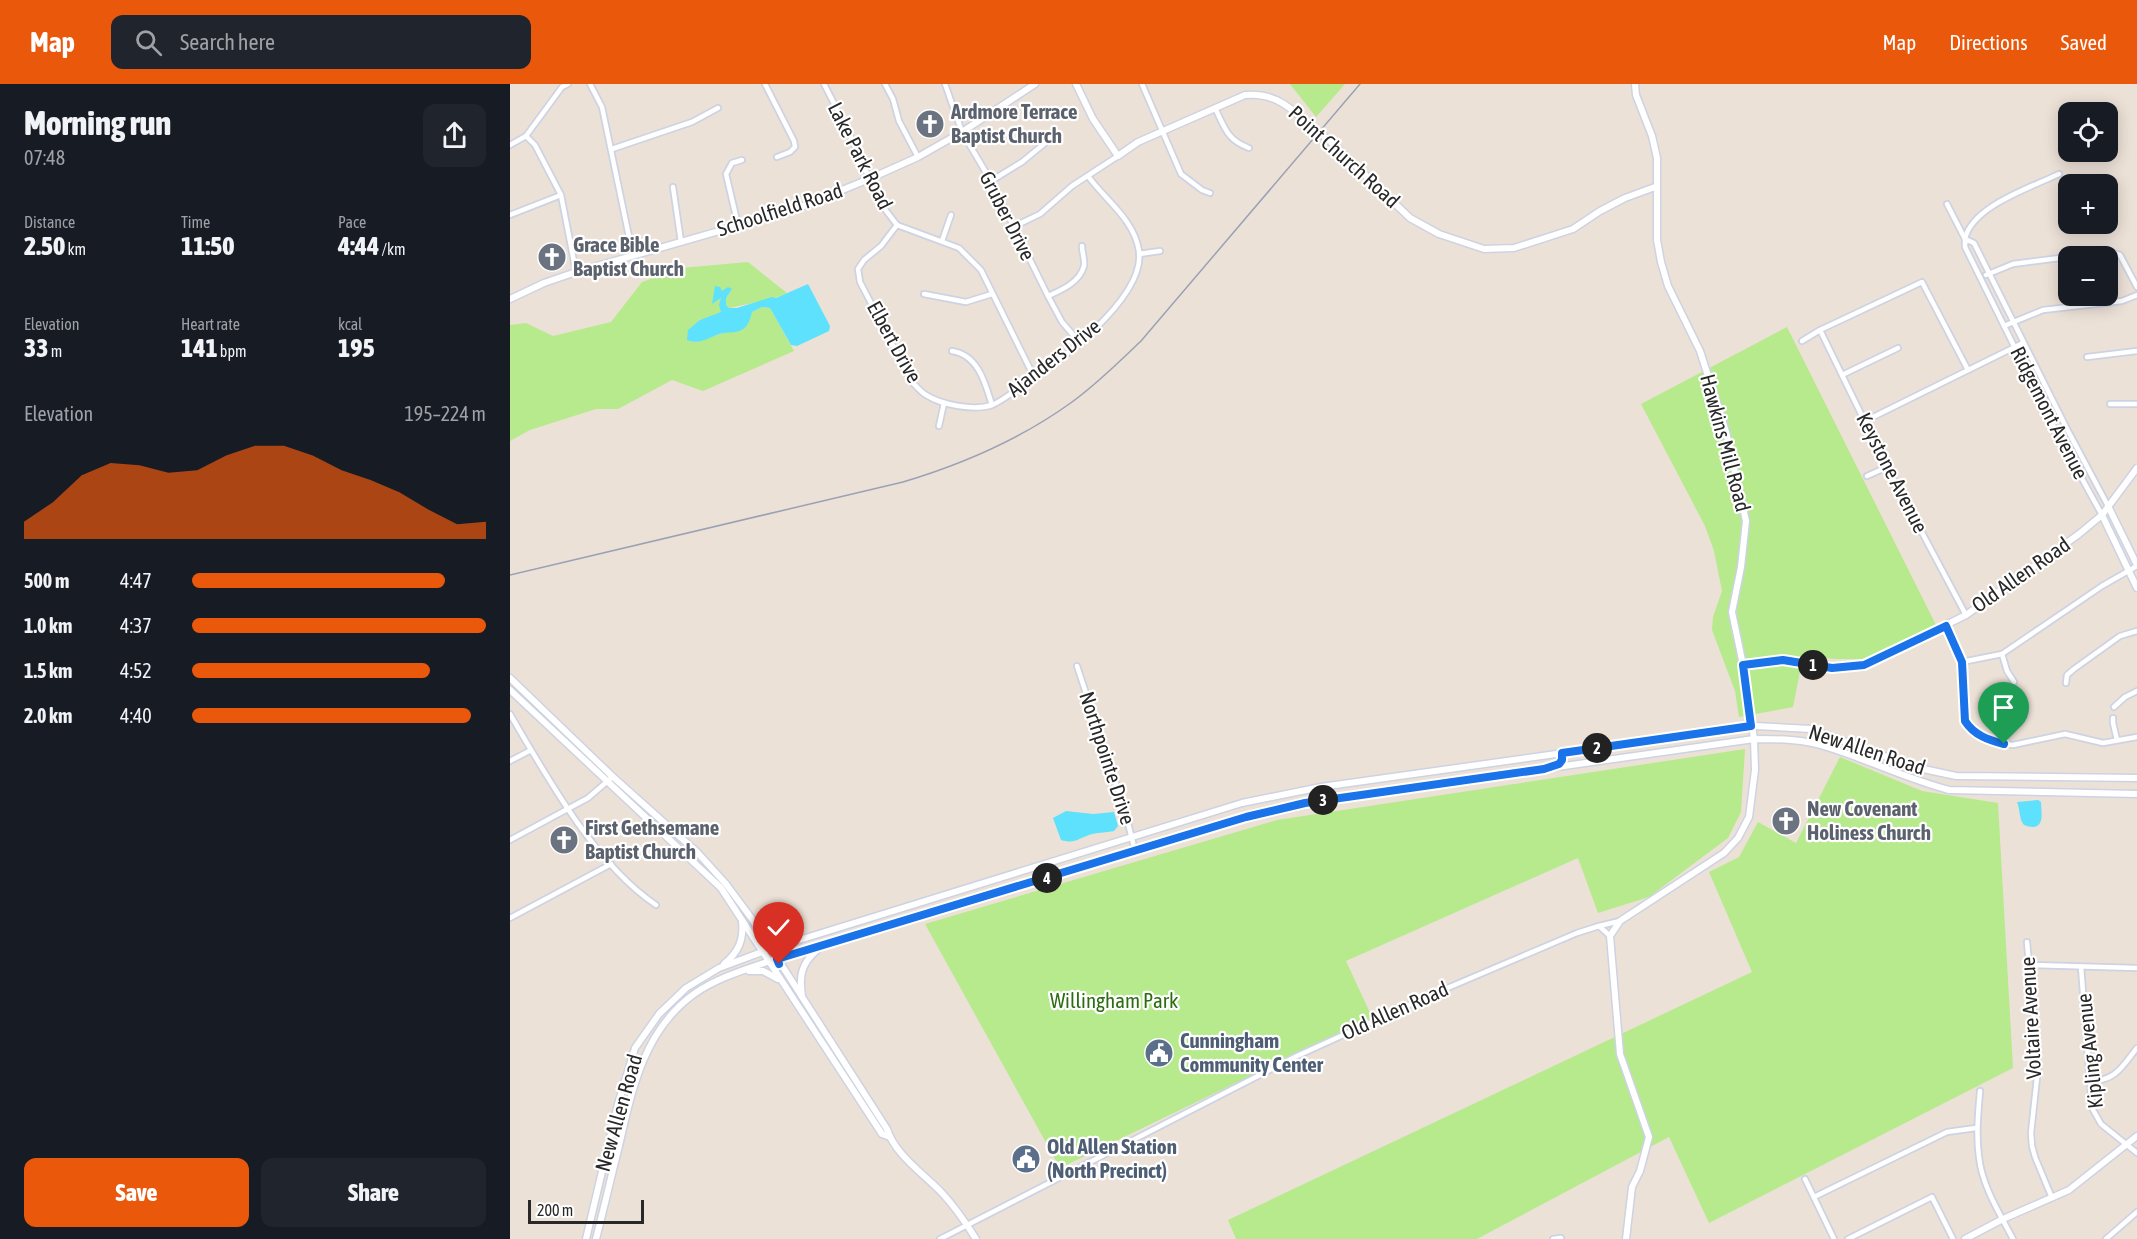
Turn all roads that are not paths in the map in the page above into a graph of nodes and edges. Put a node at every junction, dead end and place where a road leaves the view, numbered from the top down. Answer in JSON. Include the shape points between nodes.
{"nodes":[{"id":1,"x":568,"y":84,"type":"edge"},
{"id":2,"x":590,"y":84,"type":"edge"},
{"id":3,"x":765,"y":84,"type":"edge"},
{"id":4,"x":824,"y":84,"type":"edge"},
{"id":5,"x":885,"y":84,"type":"edge"},
{"id":6,"x":945,"y":84,"type":"edge"},
{"id":7,"x":1035,"y":84,"type":"edge"},
{"id":8,"x":1076,"y":84,"type":"edge"},
{"id":9,"x":1142,"y":84,"type":"edge"},
{"id":10,"x":1635,"y":84,"type":"edge"},
{"id":11,"x":718,"y":108,"type":"dead end"},
{"id":12,"x":1215,"y":108,"type":"junction"},
{"id":13,"x":962,"y":132,"type":"junction"},
{"id":14,"x":1161,"y":133,"type":"junction"},
{"id":15,"x":1056,"y":135,"type":"dead end"},
{"id":16,"x":526,"y":136,"type":"junction"},
{"id":17,"x":510,"y":145,"type":"edge"},
{"id":18,"x":1249,"y":148,"type":"dead end"},
{"id":19,"x":612,"y":149,"type":"junction"},
{"id":20,"x":1118,"y":156,"type":"junction"},
{"id":21,"x":777,"y":157,"type":"dead end"},
{"id":22,"x":918,"y":157,"type":"junction"},
{"id":23,"x":742,"y":160,"type":"dead end"},
{"id":24,"x":2058,"y":174,"type":"edge"},
{"id":25,"x":1088,"y":176,"type":"junction"},
{"id":26,"x":869,"y":179,"type":"junction"},
{"id":27,"x":991,"y":181,"type":"junction"},
{"id":28,"x":673,"y":187,"type":"dead end"},
{"id":29,"x":1655,"y":188,"type":"junction"},
{"id":30,"x":1210,"y":193,"type":"dead end"},
{"id":31,"x":561,"y":195,"type":"junction"},
{"id":32,"x":1947,"y":204,"type":"dead end"},
{"id":33,"x":510,"y":214,"type":"edge"},
{"id":34,"x":951,"y":215,"type":"dead end"},
{"id":35,"x":738,"y":225,"type":"junction"},
{"id":36,"x":897,"y":225,"type":"junction"},
{"id":37,"x":1013,"y":227,"type":"junction"},
{"id":38,"x":1965,"y":239,"type":"junction"},
{"id":39,"x":942,"y":241,"type":"junction"},
{"id":40,"x":681,"y":242,"type":"junction"},
{"id":41,"x":1082,"y":246,"type":"dead end"},
{"id":42,"x":1160,"y":251,"type":"dead end"},
{"id":43,"x":1139,"y":254,"type":"junction"},
{"id":44,"x":2118,"y":254,"type":"edge"},
{"id":45,"x":633,"y":256,"type":"junction"},
{"id":46,"x":2058,"y":258,"type":"edge"},
{"id":47,"x":576,"y":272,"type":"junction"},
{"id":48,"x":1989,"y":274,"type":"junction"},
{"id":49,"x":1981,"y":278,"type":"junction"},
{"id":50,"x":2137,"y":287,"type":"edge"},
{"id":51,"x":924,"y":294,"type":"dead end"},
{"id":52,"x":992,"y":294,"type":"junction"},
{"id":53,"x":2137,"y":295,"type":"edge"},
{"id":54,"x":1048,"y":296,"type":"junction"},
{"id":55,"x":510,"y":299,"type":"edge"},
{"id":56,"x":2013,"y":322,"type":"junction"},
{"id":57,"x":2004,"y":326,"type":"junction"},
{"id":58,"x":1820,"y":330,"type":"junction"},
{"id":59,"x":1802,"y":341,"type":"dead end"},
{"id":60,"x":1080,"y":343,"type":"junction"},
{"id":61,"x":2023,"y":343,"type":"junction"},
{"id":62,"x":2015,"y":347,"type":"junction"},
{"id":63,"x":1898,"y":348,"type":"dead end"},
{"id":64,"x":952,"y":351,"type":"dead end"},
{"id":65,"x":2137,"y":351,"type":"edge"},
{"id":66,"x":2087,"y":357,"type":"dead end"},
{"id":67,"x":1968,"y":370,"type":"junction"},
{"id":68,"x":1842,"y":375,"type":"junction"},
{"id":69,"x":1035,"y":379,"type":"junction"},
{"id":70,"x":944,"y":403,"type":"junction"},
{"id":71,"x":2110,"y":404,"type":"dead end"},
{"id":72,"x":2137,"y":404,"type":"edge"},
{"id":73,"x":992,"y":405,"type":"junction"},
{"id":74,"x":1865,"y":421,"type":"junction"},
{"id":75,"x":939,"y":426,"type":"dead end"},
{"id":76,"x":1887,"y":466,"type":"junction"},
{"id":77,"x":2136,"y":471,"type":"edge"},
{"id":78,"x":1868,"y":476,"type":"dead end"},
{"id":79,"x":2108,"y":506,"type":"junction"},
{"id":80,"x":2102,"y":514,"type":"junction"},
{"id":81,"x":2137,"y":565,"type":"edge"},
{"id":82,"x":2129,"y":571,"type":"junction"},
{"id":83,"x":2137,"y":588,"type":"edge"},
{"id":84,"x":1966,"y":615,"type":"junction"},
{"id":85,"x":1946,"y":626,"type":"junction"},
{"id":86,"x":2137,"y":631,"type":"edge"},
{"id":87,"x":2001,"y":654,"type":"junction"},
{"id":88,"x":1962,"y":662,"type":"junction"},
{"id":89,"x":1743,"y":665,"type":"junction"},
{"id":90,"x":1077,"y":666,"type":"dead end"},
{"id":91,"x":510,"y":678,"type":"edge"},
{"id":92,"x":2014,"y":682,"type":"dead end"},
{"id":93,"x":2066,"y":684,"type":"dead end"},
{"id":94,"x":510,"y":690,"type":"edge"},
{"id":95,"x":2137,"y":691,"type":"edge"},
{"id":96,"x":2114,"y":707,"type":"dead end"},
{"id":97,"x":510,"y":714,"type":"edge"},
{"id":98,"x":2113,"y":718,"type":"dead end"},
{"id":99,"x":1751,"y":726,"type":"junction"},
{"id":100,"x":2137,"y":737,"type":"edge"},
{"id":101,"x":1754,"y":739,"type":"junction"},
{"id":102,"x":2117,"y":740,"type":"junction"},
{"id":103,"x":531,"y":750,"type":"junction"},
{"id":104,"x":1562,"y":753,"type":"junction"},
{"id":105,"x":510,"y":761,"type":"edge"},
{"id":106,"x":1544,"y":769,"type":"junction"},
{"id":107,"x":612,"y":776,"type":"junction"},
{"id":108,"x":2137,"y":778,"type":"edge"},
{"id":109,"x":607,"y":782,"type":"junction"},
{"id":110,"x":2137,"y":794,"type":"edge"},
{"id":111,"x":568,"y":810,"type":"junction"},
{"id":112,"x":1132,"y":837,"type":"junction"},
{"id":113,"x":510,"y":840,"type":"edge"},
{"id":114,"x":1135,"y":851,"type":"junction"},
{"id":115,"x":611,"y":864,"type":"junction"},
{"id":116,"x":656,"y":905,"type":"dead end"},
{"id":117,"x":742,"y":917,"type":"junction"},
{"id":118,"x":510,"y":918,"type":"edge"},
{"id":119,"x":1620,"y":921,"type":"junction"},
{"id":120,"x":1599,"y":926,"type":"junction"},
{"id":121,"x":760,"y":931,"type":"junction"},
{"id":122,"x":1610,"y":936,"type":"junction"},
{"id":123,"x":792,"y":942,"type":"junction"},
{"id":124,"x":2027,"y":942,"type":"dead end"},
{"id":125,"x":820,"y":947,"type":"junction"},
{"id":126,"x":767,"y":950,"type":"junction"},
{"id":127,"x":773,"y":960,"type":"junction"},
{"id":128,"x":2030,"y":965,"type":"junction"},
{"id":129,"x":2081,"y":967,"type":"junction"},
{"id":130,"x":719,"y":968,"type":"junction"},
{"id":131,"x":2137,"y":968,"type":"edge"},
{"id":132,"x":739,"y":972,"type":"junction"},
{"id":133,"x":783,"y":982,"type":"junction"},
{"id":134,"x":803,"y":1000,"type":"junction"},
{"id":135,"x":2137,"y":1048,"type":"edge"},
{"id":136,"x":2091,"y":1081,"type":"junction"},
{"id":137,"x":1980,"y":1091,"type":"dead end"},
{"id":138,"x":1976,"y":1128,"type":"junction"},
{"id":139,"x":2137,"y":1136,"type":"edge"},
{"id":140,"x":890,"y":1137,"type":"junction"},
{"id":141,"x":2127,"y":1145,"type":"junction"},
{"id":142,"x":2137,"y":1153,"type":"edge"},
{"id":143,"x":1805,"y":1179,"type":"dead end"},
{"id":144,"x":1814,"y":1197,"type":"junction"},
{"id":145,"x":2052,"y":1198,"type":"junction"},
{"id":146,"x":2137,"y":1212,"type":"edge"},
{"id":147,"x":2003,"y":1219,"type":"junction"},
{"id":148,"x":968,"y":1225,"type":"junction"},
{"id":149,"x":1561,"y":1238,"type":"edge"},
{"id":150,"x":586,"y":1239,"type":"edge"},
{"id":151,"x":596,"y":1239,"type":"edge"},
{"id":152,"x":940,"y":1239,"type":"edge"},
{"id":153,"x":976,"y":1239,"type":"edge"},
{"id":154,"x":1553,"y":1239,"type":"edge"},
{"id":155,"x":1626,"y":1239,"type":"edge"},
{"id":156,"x":1834,"y":1239,"type":"edge"},
{"id":157,"x":1848,"y":1239,"type":"edge"},
{"id":158,"x":1953,"y":1239,"type":"edge"},
{"id":159,"x":1965,"y":1239,"type":"edge"},
{"id":160,"x":2013,"y":1239,"type":"edge"},
{"id":161,"x":2106,"y":1239,"type":"edge"}],
"edges":[{"from":1,"to":16,"type":"street"},
{"from":2,"to":19,"type":"street","via":[[602,107]]},
{"from":3,"to":21,"type":"street","via":[[795,147]]},
{"from":4,"to":26,"type":"street","name":"Lake Park Road"},
{"from":5,"to":22,"type":"street"},
{"from":6,"to":13,"type":"street","name":"Gruber Drive"},
{"from":7,"to":13,"type":"main road","name":"Schoolfield Road"},
{"from":8,"to":20,"type":"main road"},
{"from":9,"to":14,"type":"street"},
{"from":10,"to":29,"type":"main road","name":"Hawkins Mill Road","via":[[1657,158]]},
{"from":11,"to":19,"type":"street","via":[[692,122]]},
{"from":12,"to":14,"type":"main road","name":"Point Church Road"},
{"from":12,"to":18,"type":"street","via":[[1229,136]]},
{"from":12,"to":29,"type":"main road","name":"Point Church Road","bridge":true,"via":[[1245,95],[1275,98],[1332,143],[1410,218],[1438,234],[1484,249],[1514,248],[1573,229],[1625,198]]},
{"from":13,"to":22,"type":"main road","name":"Schoolfield Road"},
{"from":13,"to":27,"type":"street","name":"Gruber Drive"},
{"from":14,"to":20,"type":"main road","name":"Point Church Road"},
{"from":14,"to":30,"type":"street","via":[[1181,174]]},
{"from":15,"to":27,"type":"street"},
{"from":16,"to":17,"type":"street"},
{"from":16,"to":31,"type":"street","via":[[535,145]]},
{"from":19,"to":45,"type":"street"},
{"from":20,"to":25,"type":"street","name":"Point Church Road"},
{"from":22,"to":26,"type":"main road","name":"Schoolfield Road"},
{"from":23,"to":35,"type":"street","via":[[732,163],[726,174]]},
{"from":24,"to":38,"type":"street","via":[[1985,210],[1967,230]]},
{"from":25,"to":37,"type":"street","name":"Point Church Road","via":[[1040,214]]},
{"from":25,"to":43,"type":"street","via":[[1127,220]]},
{"from":26,"to":35,"type":"main road","name":"Schoolfield Road","via":[[796,209]]},
{"from":26,"to":36,"type":"street","name":"Lake Park Road"},
{"from":27,"to":37,"type":"street","name":"Gruber Drive"},
{"from":28,"to":40,"type":"street"},
{"from":29,"to":89,"type":"main road","name":"Hawkins Mill Road","via":[[1661,262],[1668,286],[1700,351],[1726,432],[1746,521],[1732,612]]},
{"from":31,"to":33,"type":"street"},
{"from":31,"to":47,"type":"street"},
{"from":32,"to":38,"type":"street","name":"Ridgemont Avenue"},
{"from":34,"to":39,"type":"street"},
{"from":35,"to":40,"type":"main road","name":"Schoolfield Road"},
{"from":36,"to":39,"type":"street","name":"Lake Park Road"},
{"from":36,"to":70,"type":"street","name":"Elbert Drive","via":[[858,269],[860,282],[912,382],[924,394]]},
{"from":37,"to":54,"type":"street","name":"Gruber Drive"},
{"from":38,"to":48,"type":"street","name":"Ridgemont Avenue","via":[[1974,243]]},
{"from":38,"to":49,"type":"street","name":"Ridgemont Avenue","via":[[1965,247]]},
{"from":39,"to":52,"type":"street","name":"Lake Park Road","via":[[972,259]]},
{"from":40,"to":45,"type":"main road","name":"Schoolfield Road"},
{"from":41,"to":54,"type":"street","via":[[1084,266],[1077,279]]},
{"from":42,"to":43,"type":"street"},
{"from":43,"to":60,"type":"street","name":"Ajanders Drive","via":[[1129,290]]},
{"from":44,"to":50,"type":"street"},
{"from":45,"to":47,"type":"main road","name":"Schoolfield Road"},
{"from":46,"to":48,"type":"street","via":[[2013,264]]},
{"from":47,"to":55,"type":"main road","name":"Schoolfield Road"},
{"from":48,"to":49,"type":"street"},
{"from":48,"to":56,"type":"street","name":"Ridgemont Avenue"},
{"from":49,"to":57,"type":"street","name":"Ridgemont Avenue"},
{"from":51,"to":52,"type":"street","via":[[966,302]]},
{"from":52,"to":69,"type":"street","name":"Lake Park Road"},
{"from":53,"to":56,"type":"street","via":[[2122,301],[2043,310]]},
{"from":54,"to":60,"type":"street","name":"Gruber Drive","via":[[1062,322]]},
{"from":56,"to":57,"type":"street"},
{"from":56,"to":61,"type":"street","name":"Ridgemont Avenue"},
{"from":57,"to":62,"type":"street","name":"Ridgemont Avenue"},
{"from":58,"to":59,"type":"street"},
{"from":58,"to":67,"type":"street","via":[[1922,282]]},
{"from":58,"to":68,"type":"street","name":"Keystone Avenue"},
{"from":60,"to":69,"type":"street","name":"Ajanders Drive"},
{"from":61,"to":62,"type":"street"},
{"from":61,"to":79,"type":"street","name":"Ridgemont Avenue"},
{"from":62,"to":67,"type":"street"},
{"from":62,"to":80,"type":"street","name":"Ridgemont Avenue"},
{"from":63,"to":68,"type":"street"},
{"from":64,"to":73,"type":"street","via":[[961,352],[975,363]]},
{"from":65,"to":66,"type":"street"},
{"from":67,"to":74,"type":"street"},
{"from":68,"to":74,"type":"street","name":"Keystone Avenue"},
{"from":69,"to":73,"type":"street","name":"Ajanders Drive"},
{"from":70,"to":73,"type":"street","name":"Ajanders Drive","via":[[965,407]]},
{"from":70,"to":75,"type":"street"},
{"from":71,"to":72,"type":"street"},
{"from":74,"to":76,"type":"street","name":"Keystone Avenue"},
{"from":76,"to":78,"type":"street"},
{"from":76,"to":84,"type":"street","name":"Keystone Avenue"},
{"from":77,"to":79,"type":"main road","name":"Old Allen Road"},
{"from":79,"to":80,"type":"main road","name":"Old Allen Road"},
{"from":79,"to":81,"type":"main road","name":"Ridgemont Avenue"},
{"from":80,"to":82,"type":"main road","name":"Ridgemont Avenue"},
{"from":80,"to":84,"type":"main road","name":"Old Allen Road"},
{"from":81,"to":82,"type":"street"},
{"from":82,"to":83,"type":"main road","name":"Ridgemont Avenue"},
{"from":82,"to":87,"type":"street"},
{"from":84,"to":85,"type":"main road","name":"Old Allen Road"},
{"from":85,"to":88,"type":"street"},
{"from":85,"to":89,"type":"main road","name":"Old Allen Road","via":[[1864,665],[1832,668],[1783,660]]},
{"from":86,"to":93,"type":"street","via":[[2120,636],[2074,669],[2067,675]]},
{"from":87,"to":88,"type":"street"},
{"from":87,"to":92,"type":"street"},
{"from":88,"to":102,"type":"street","via":[[1965,721],[1970,729],[1993,741],[2013,745],[2065,734],[2103,743]]},
{"from":89,"to":99,"type":"main road","name":"Hawkins Mill Road"},
{"from":90,"to":112,"type":"street","name":"Northpointe Drive"},
{"from":91,"to":107,"type":"main road"},
{"from":94,"to":109,"type":"main road"},
{"from":95,"to":96,"type":"street"},
{"from":97,"to":103,"type":"street"},
{"from":98,"to":102,"type":"street"},
{"from":99,"to":101,"type":"main road","name":"Hawkins Mill Road"},
{"from":99,"to":104,"type":"main road","name":"New Allen Road"},
{"from":99,"to":108,"type":"main road","name":"New Allen Road","via":[[1811,729],[1914,767],[1956,776]]},
{"from":100,"to":102,"type":"street"},
{"from":101,"to":106,"type":"main road","name":"New Allen Road"},
{"from":101,"to":110,"type":"main road","name":"New Allen Road","via":[[1825,746],[1949,790]]},
{"from":101,"to":119,"type":"main road","name":"Hawkins Mill Road","via":[[1749,817],[1738,838],[1724,853]]},
{"from":103,"to":105,"type":"street"},
{"from":103,"to":111,"type":"street"},
{"from":104,"to":106,"type":"main road","via":[[1559,764]]},
{"from":104,"to":112,"type":"main road","name":"New Allen Road","via":[[1321,787],[1242,804]]},
{"from":106,"to":114,"type":"main road","name":"New Allen Road","via":[[1305,803]]},
{"from":107,"to":109,"type":"street"},
{"from":107,"to":121,"type":"main road","via":[[713,869]]},
{"from":109,"to":111,"type":"street"},
{"from":109,"to":117,"type":"main road","via":[[708,874]]},
{"from":111,"to":113,"type":"street"},
{"from":111,"to":115,"type":"street"},
{"from":112,"to":114,"type":"street","name":"Northpointe Drive"},
{"from":112,"to":123,"type":"main road","name":"New Allen Road"},
{"from":114,"to":125,"type":"main road","name":"New Allen Road"},
{"from":115,"to":116,"type":"street","via":[[639,894]]},
{"from":115,"to":118,"type":"street"},
{"from":117,"to":126,"type":"main road"},
{"from":117,"to":130,"type":"main road","via":[[740,946]]},
{"from":119,"to":120,"type":"street","name":"Old Allen Road"},
{"from":119,"to":122,"type":"main road","name":"Hawkins Mill Road"},
{"from":120,"to":122,"type":"street"},
{"from":120,"to":148,"type":"street","name":"Old Allen Road","via":[[1338,1036]]},
{"from":121,"to":123,"type":"main road","via":[[770,938]]},
{"from":121,"to":126,"type":"main road"},
{"from":122,"to":155,"type":"main road","via":[[1620,1054],[1649,1137],[1632,1187]]},
{"from":123,"to":126,"type":"main road","name":"New Allen Road"},
{"from":124,"to":128,"type":"street","name":"Voltaire Avenue"},
{"from":125,"to":127,"type":"main road","name":"New Allen Road"},
{"from":125,"to":134,"type":"main road","via":[[803,965]]},
{"from":126,"to":127,"type":"main road"},
{"from":126,"to":130,"type":"main road","name":"New Allen Road"},
{"from":127,"to":132,"type":"main road","name":"New Allen Road"},
{"from":127,"to":133,"type":"main road"},
{"from":127,"to":134,"type":"main road"},
{"from":128,"to":129,"type":"street"},
{"from":128,"to":145,"type":"street","name":"Voltaire Avenue","via":[[2038,1068],[2032,1146]]},
{"from":129,"to":131,"type":"street"},
{"from":129,"to":136,"type":"street","name":"Kipling Avenue"},
{"from":130,"to":150,"type":"main road","name":"New Allen Road","via":[[672,1000],[636,1048],[618,1104]]},
{"from":132,"to":133,"type":"main road","via":[[763,971]]},
{"from":132,"to":151,"type":"main road","name":"New Allen Road","via":[[695,994],[655,1035],[628,1106]]},
{"from":133,"to":140,"type":"main road","via":[[882,1134]]},
{"from":134,"to":140,"type":"main road"},
{"from":135,"to":136,"type":"street","via":[[2117,1073],[2102,1081]]},
{"from":136,"to":141,"type":"street","name":"Kipling Avenue","via":[[2096,1118]]},
{"from":137,"to":138,"type":"street"},
{"from":138,"to":144,"type":"street","via":[[1947,1132]]},
{"from":138,"to":147,"type":"street","via":[[1986,1185]]},
{"from":139,"to":141,"type":"main road"},
{"from":140,"to":148,"type":"main road"},
{"from":141,"to":142,"type":"street","name":"Kipling Avenue"},
{"from":141,"to":145,"type":"main road","via":[[2069,1190]]},
{"from":143,"to":144,"type":"street"},
{"from":144,"to":156,"type":"street"},
{"from":145,"to":147,"type":"main road"},
{"from":146,"to":161,"type":"street"},
{"from":147,"to":159,"type":"main road"},
{"from":147,"to":160,"type":"street"},
{"from":148,"to":152,"type":"street","name":"Old Allen Road"},
{"from":148,"to":153,"type":"main road"},
{"from":149,"to":154,"type":"street"},
{"from":157,"to":158,"type":"street","via":[[1932,1197]]}]}
